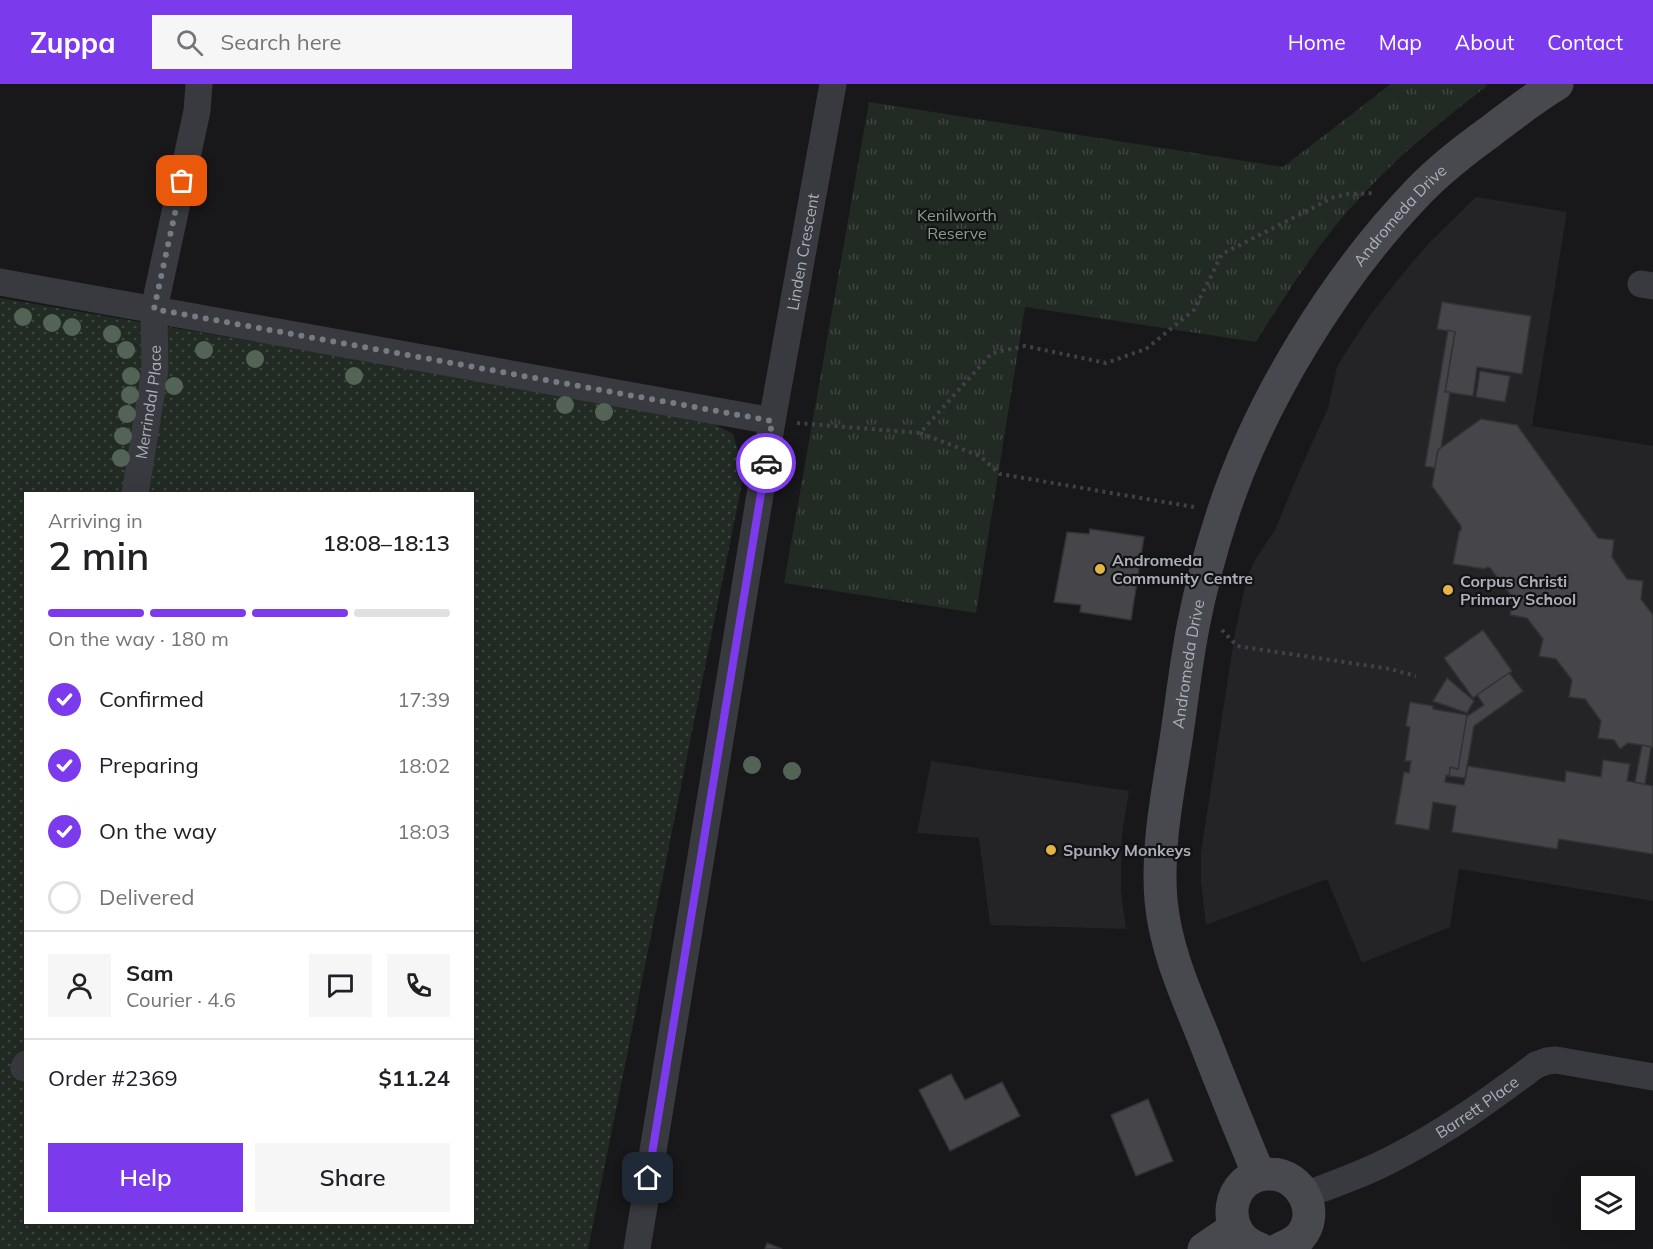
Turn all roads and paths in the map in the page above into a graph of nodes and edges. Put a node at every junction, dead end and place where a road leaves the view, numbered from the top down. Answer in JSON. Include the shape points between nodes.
{"nodes":[{"id":1,"x":199,"y":84,"type":"edge"},
{"id":2,"x":833,"y":84,"type":"edge"},
{"id":3,"x":1539,"y":88,"type":"edge"},
{"id":4,"x":1421,"y":189,"type":"junction"},
{"id":5,"x":0,"y":282,"type":"edge"},
{"id":6,"x":154,"y":309,"type":"junction"},
{"id":7,"x":772,"y":421,"type":"junction"},
{"id":8,"x":920,"y":433,"type":"junction"},
{"id":9,"x":135,"y":492,"type":"edge"},
{"id":10,"x":1222,"y":515,"type":"junction"},
{"id":11,"x":1222,"y":629,"type":"dead end"},
{"id":12,"x":1416,"y":676,"type":"dead end"},
{"id":13,"x":1653,"y":1077,"type":"edge"},
{"id":14,"x":1259,"y":1175,"type":"junction"},
{"id":15,"x":1305,"y":1195,"type":"junction"},
{"id":16,"x":1235,"y":1228,"type":"junction"},
{"id":17,"x":1280,"y":1248,"type":"edge"},
{"id":18,"x":637,"y":1249,"type":"edge"},
{"id":19,"x":1204,"y":1249,"type":"edge"}],
"edges":[{"from":1,"to":6,"type":"street","name":"Merrindal Place","via":[[197,111]]},
{"from":2,"to":7,"type":"street","name":"Linden Crescent"},
{"from":3,"to":4,"type":"street","name":"Andromeda Drive"},
{"from":4,"to":8,"type":"path","via":[[1334,197],[1222,254],[1194,310],[1146,349],[1106,363],[1025,346],[992,353]]},
{"from":4,"to":10,"type":"street","name":"Andromeda Drive","via":[[1359,261],[1312,329],[1266,409]]},
{"from":5,"to":6,"type":"street"},
{"from":6,"to":7,"type":"street"},
{"from":6,"to":9,"type":"street","name":"Merrindal Place","via":[[154,370]]},
{"from":7,"to":8,"type":"path"},
{"from":7,"to":18,"type":"street","name":"Linden Crescent"},
{"from":8,"to":10,"type":"path","via":[[980,456],[1000,474]]},
{"from":10,"to":14,"type":"street","name":"Andromeda Drive","via":[[1193,624],[1160,845],[1161,892],[1165,927],[1179,978]]},
{"from":11,"to":12,"type":"path","via":[[1237,646]]},
{"from":13,"to":15,"type":"street","name":"Barrett Place","via":[[1547,1061],[1420,1144],[1370,1170]]},
{"from":14,"to":15,"type":"street","via":[[1269,1173],[1290,1179]]},
{"from":14,"to":16,"type":"street","via":[[1247,1181],[1235,1197]]},
{"from":15,"to":17,"type":"street","via":[[1305,1229],[1299,1238]]},
{"from":16,"to":17,"type":"street","via":[[1252,1247]]},
{"from":16,"to":19,"type":"street"}]}
